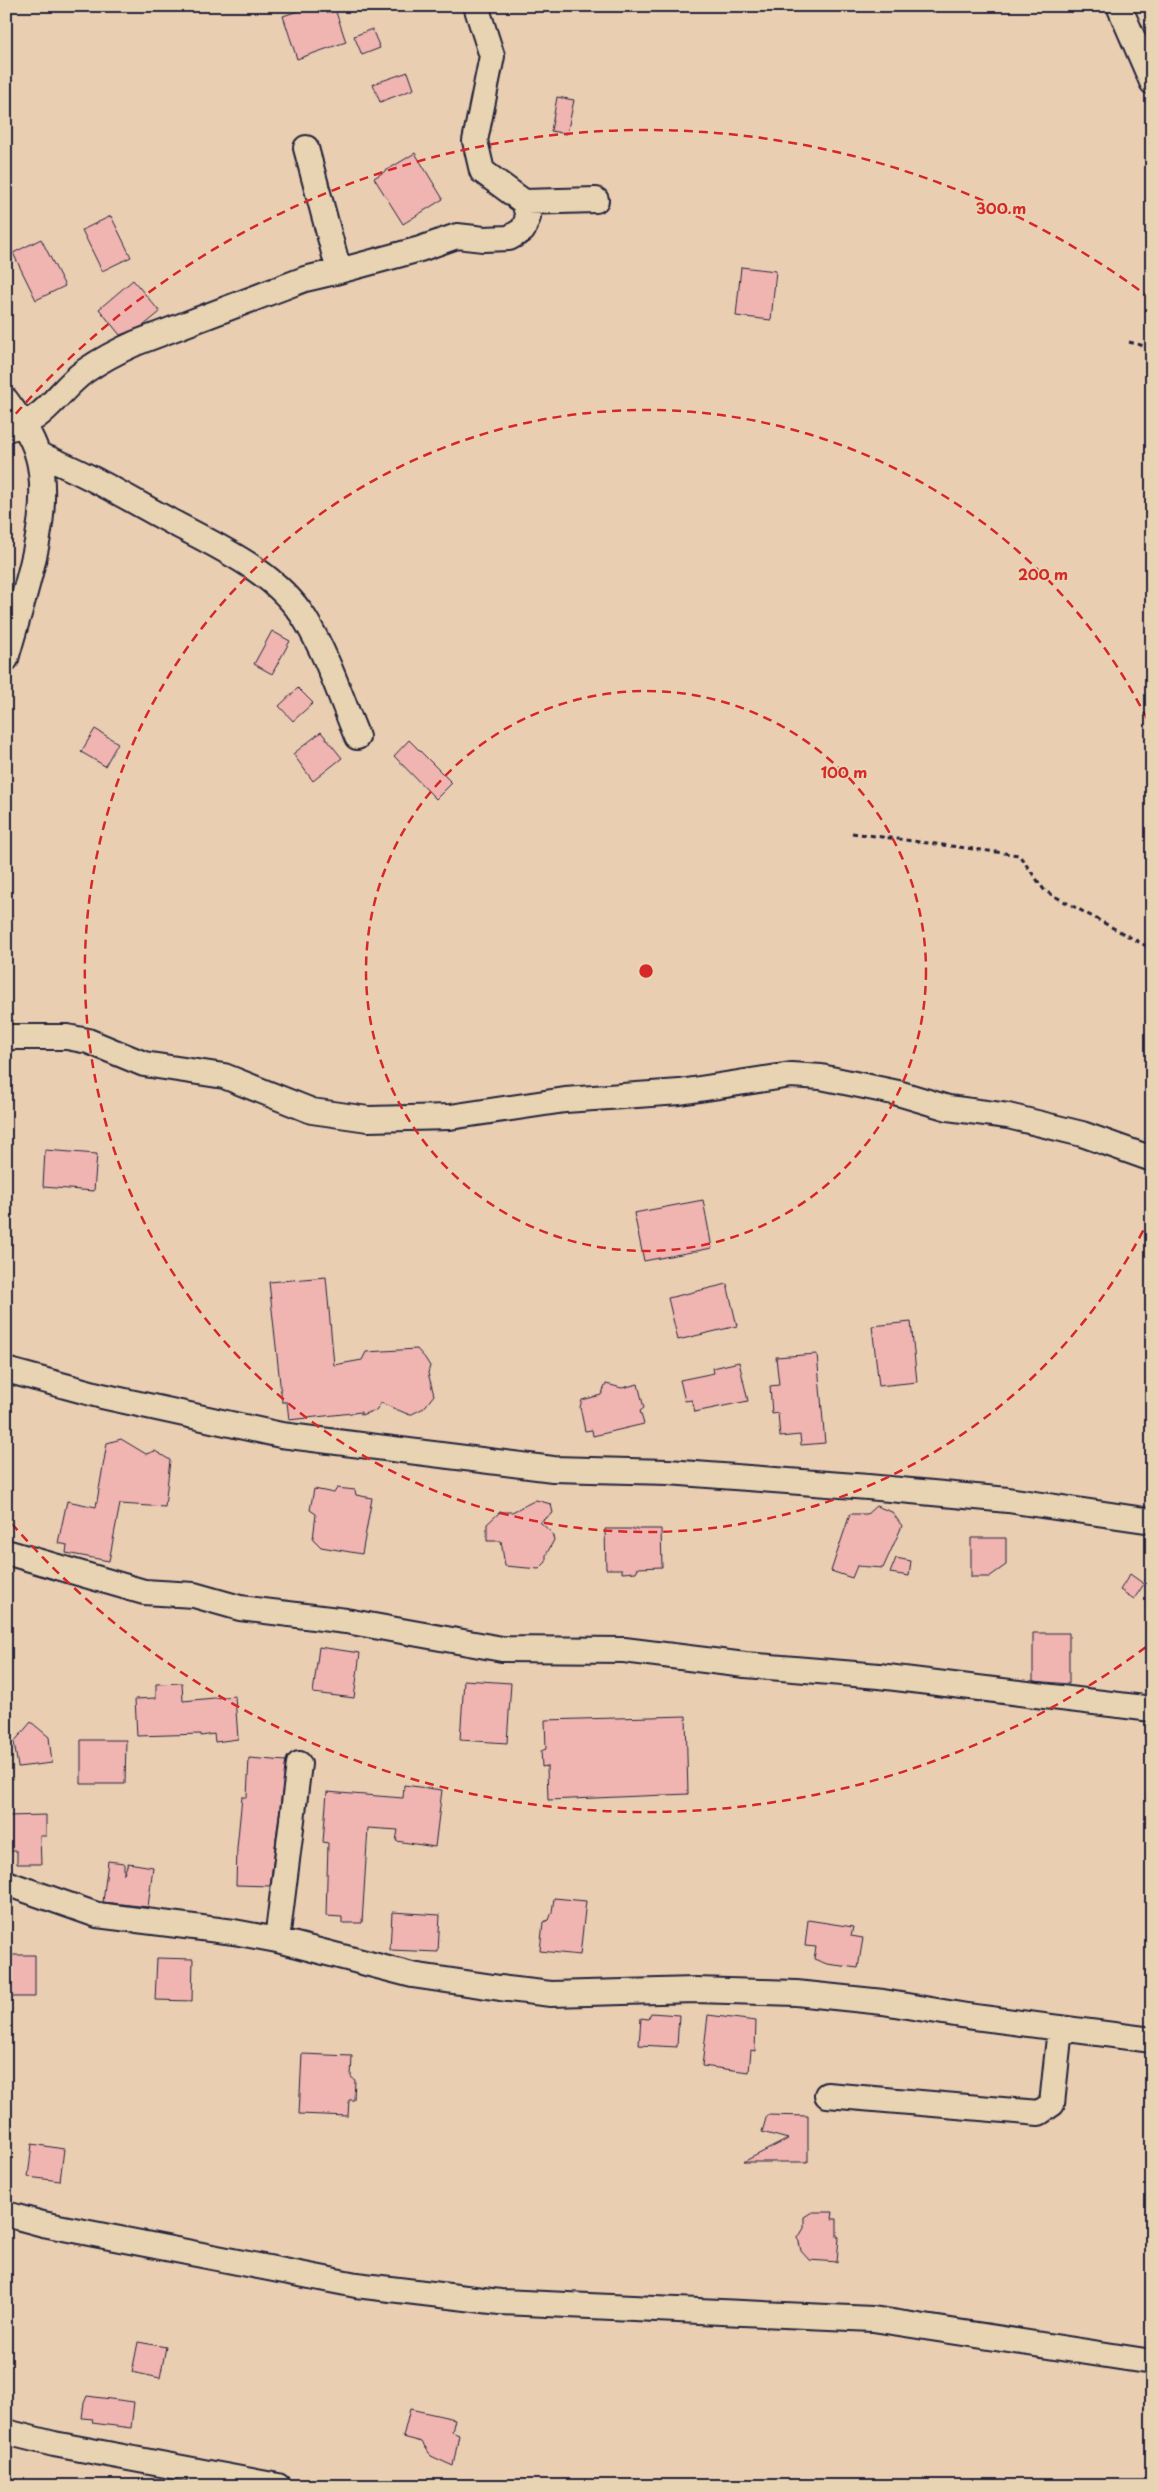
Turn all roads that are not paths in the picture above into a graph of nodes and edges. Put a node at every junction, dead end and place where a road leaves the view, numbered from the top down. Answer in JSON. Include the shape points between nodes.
{"nodes":[{"id":1,"x":476,"y":6,"type":"edge"},
{"id":2,"x":1119,"y":6,"type":"edge"},
{"id":3,"x":1152,"y":82,"type":"edge"},
{"id":4,"x":306,"y":148,"type":"dead end"},
{"id":5,"x":596,"y":200,"type":"dead end"},
{"id":6,"x":524,"y":202,"type":"junction"},
{"id":7,"x":339,"y":272,"type":"junction"},
{"id":8,"x":6,"y":400,"type":"edge"},
{"id":9,"x":15,"y":428,"type":"edge"},
{"id":10,"x":37,"y":454,"type":"junction"},
{"id":11,"x":6,"y":659,"type":"edge"},
{"id":12,"x":357,"y":737,"type":"dead end"},
{"id":13,"x":6,"y":1036,"type":"edge"},
{"id":14,"x":1152,"y":1159,"type":"edge"},
{"id":15,"x":6,"y":1370,"type":"edge"},
{"id":16,"x":1152,"y":1521,"type":"edge"},
{"id":17,"x":6,"y":1552,"type":"edge"},
{"id":18,"x":1152,"y":1709,"type":"edge"},
{"id":19,"x":298,"y":1764,"type":"dead end"},
{"id":20,"x":6,"y":1883,"type":"edge"},
{"id":21,"x":277,"y":1940,"type":"junction"},
{"id":22,"x":1060,"y":2028,"type":"junction"},
{"id":23,"x":1152,"y":2040,"type":"edge"},
{"id":24,"x":827,"y":2094,"type":"dead end"},
{"id":25,"x":6,"y":2214,"type":"edge"},
{"id":26,"x":1152,"y":2362,"type":"edge"},
{"id":27,"x":6,"y":2432,"type":"edge"},
{"id":28,"x":278,"y":2486,"type":"edge"}],
"edges":[{"from":1,"to":6,"type":"street","via":[[492,56],[475,141],[482,172]]},
{"from":2,"to":3,"type":"street"},
{"from":4,"to":7,"type":"street"},
{"from":5,"to":6,"type":"street"},
{"from":6,"to":7,"type":"street","via":[[528,217],[524,230],[509,238],[458,236]]},
{"from":7,"to":9,"type":"street","via":[[305,280],[111,355],[85,371],[45,410]]},
{"from":8,"to":9,"type":"street"},
{"from":9,"to":10,"type":"street"},
{"from":10,"to":11,"type":"street","via":[[41,490],[38,527]]},
{"from":10,"to":12,"type":"street","via":[[76,469],[240,560],[269,580],[288,597],[304,619]]},
{"from":13,"to":14,"type":"street","via":[[67,1037],[88,1041],[144,1064],[224,1076],[312,1111],[368,1120],[450,1117],[565,1100],[680,1092],[790,1075],[820,1077],[898,1093],[948,1108],[1008,1116],[1082,1134]]},
{"from":15,"to":16,"type":"street","via":[[102,1396],[281,1435],[553,1469],[677,1473],[1008,1500]]},
{"from":17,"to":18,"type":"street","via":[[144,1592],[194,1594],[240,1608],[346,1621],[502,1648],[624,1650]]},
{"from":19,"to":21,"type":"street"},
{"from":20,"to":21,"type":"street","via":[[96,1915]]},
{"from":21,"to":22,"type":"street","via":[[412,1975],[551,1994],[696,1990],[796,1993],[883,2002]]},
{"from":22,"to":23,"type":"street"},
{"from":22,"to":24,"type":"street","via":[[1052,2104],[1039,2113]]},
{"from":25,"to":26,"type":"street","via":[[356,2285],[500,2302],[873,2319]]},
{"from":27,"to":28,"type":"street"}]}
